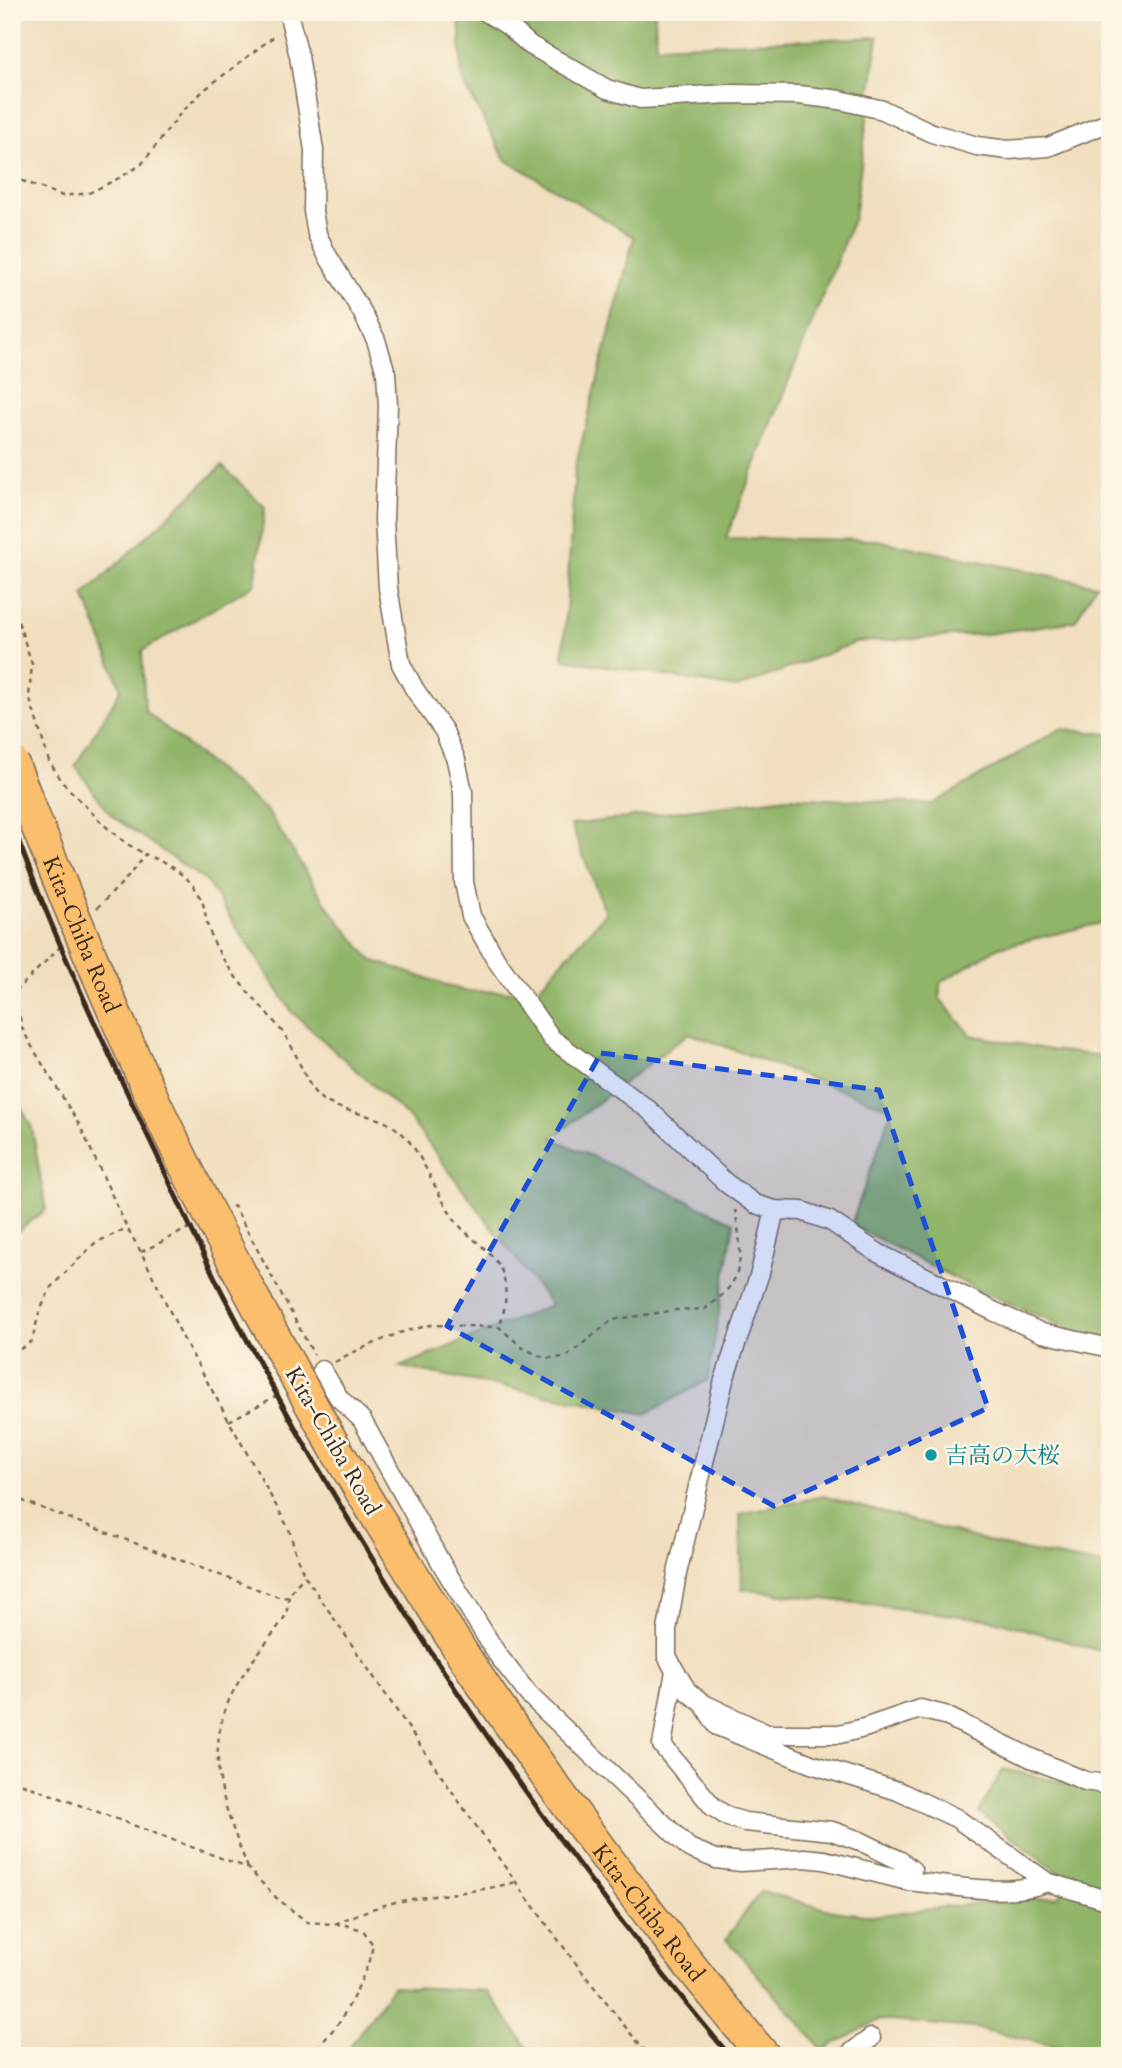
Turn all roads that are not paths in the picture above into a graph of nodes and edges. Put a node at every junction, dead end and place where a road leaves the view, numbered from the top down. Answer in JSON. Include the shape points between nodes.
{"nodes":[{"id":1,"x":486,"y":12,"type":"edge"},
{"id":2,"x":289,"y":18,"type":"edge"},
{"id":3,"x":1110,"y":122,"type":"edge"},
{"id":4,"x":12,"y":762,"type":"edge"},
{"id":5,"x":775,"y":1210,"type":"junction"},
{"id":6,"x":1110,"y":1348,"type":"edge"},
{"id":7,"x":322,"y":1370,"type":"road end"},
{"id":8,"x":675,"y":1671,"type":"junction"},
{"id":9,"x":704,"y":1704,"type":"junction"},
{"id":10,"x":1110,"y":1785,"type":"edge"},
{"id":11,"x":908,"y":1881,"type":"junction"},
{"id":12,"x":1047,"y":1882,"type":"junction"},
{"id":13,"x":1110,"y":1901,"type":"edge"},
{"id":14,"x":870,"y":2038,"type":"dead end"},
{"id":15,"x":764,"y":2056,"type":"edge"},
{"id":16,"x":847,"y":2056,"type":"edge"}],
"edges":[{"from":1,"to":3,"type":"street","via":[[607,89],[640,99],[729,94],[840,100],[883,110],[932,133],[1008,150],[1048,147]]},
{"from":2,"to":5,"type":"street","via":[[314,150],[317,234],[367,321],[386,373],[388,588],[401,664],[444,730],[456,760],[463,792],[464,881],[471,916],[552,1040],[649,1110],[726,1183],[755,1204]]},
{"from":4,"to":15,"type":"highway","name":"Kita-Chiba Road","bridge":true,"via":[[151,1095],[271,1333],[338,1453],[471,1666],[535,1758]]},
{"from":5,"to":6,"type":"street","via":[[802,1211],[830,1221],[878,1253],[1042,1333]]},
{"from":5,"to":8,"type":"street","via":[[760,1273],[724,1380],[678,1569],[667,1630],[667,1656]]},
{"from":7,"to":11,"type":"street","via":[[339,1398],[362,1420],[497,1654],[529,1695],[689,1848],[716,1859],[741,1862],[824,1860]]},
{"from":8,"to":9,"type":"street","via":[[688,1692]]},
{"from":8,"to":11,"type":"street","via":[[662,1745],[713,1807],[745,1822],[832,1832],[860,1841],[912,1870]]},
{"from":9,"to":10,"type":"street","via":[[767,1734],[790,1735],[839,1734],[920,1709],[944,1715],[1085,1781]]},
{"from":9,"to":12,"type":"street","via":[[717,1726],[811,1764],[898,1791],[956,1818]]},
{"from":11,"to":12,"type":"street","via":[[1002,1889],[1034,1888]]},
{"from":12,"to":13,"type":"street"},
{"from":14,"to":16,"type":"street"}]}
